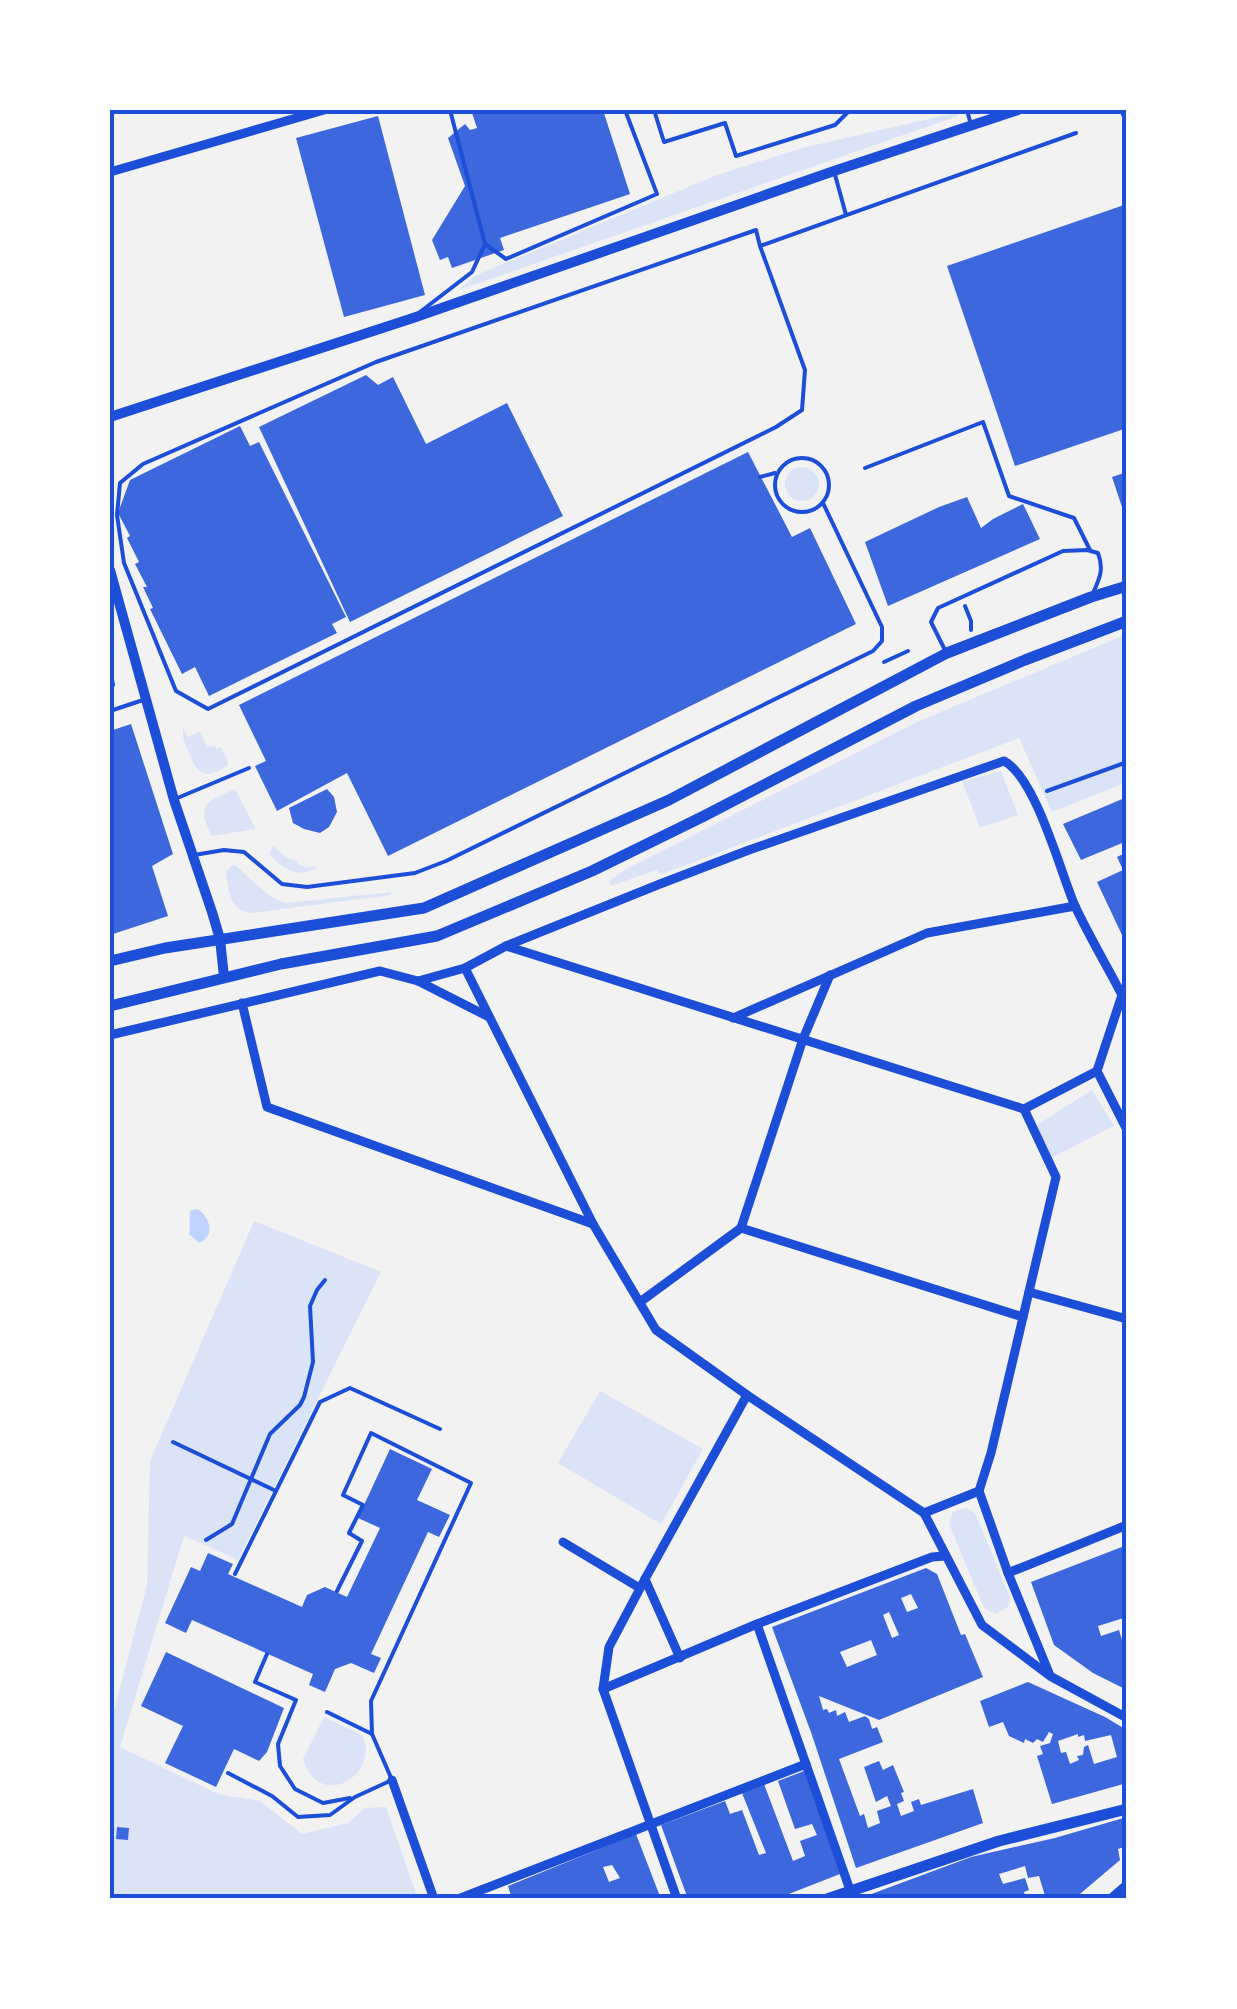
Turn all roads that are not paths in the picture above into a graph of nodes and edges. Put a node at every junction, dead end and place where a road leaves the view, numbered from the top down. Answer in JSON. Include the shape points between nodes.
{"nodes":[{"id":1,"x":324,"y":110,"type":"edge"},
{"id":2,"x":450,"y":110,"type":"edge"},
{"id":3,"x":624,"y":110,"type":"edge"},
{"id":4,"x":654,"y":110,"type":"edge"},
{"id":5,"x":850,"y":110,"type":"edge"},
{"id":6,"x":967,"y":110,"type":"edge"},
{"id":7,"x":1018,"y":110,"type":"edge"},
{"id":8,"x":1124,"y":110,"type":"edge"},
{"id":9,"x":991,"y":114,"type":"edge"},
{"id":10,"x":1127,"y":118,"type":"edge"},
{"id":11,"x":970,"y":125,"type":"junction"},
{"id":12,"x":1076,"y":133,"type":"dead end"},
{"id":13,"x":834,"y":171,"type":"junction"},
{"id":14,"x":110,"y":172,"type":"edge"},
{"id":15,"x":846,"y":215,"type":"junction"},
{"id":16,"x":484,"y":244,"type":"junction"},
{"id":17,"x":760,"y":246,"type":"junction"},
{"id":18,"x":413,"y":318,"type":"junction"},
{"id":19,"x":110,"y":417,"type":"edge"},
{"id":20,"x":865,"y":468,"type":"dead end"},
{"id":21,"x":778,"y":472,"type":"junction"},
{"id":22,"x":760,"y":476,"type":"dead end"},
{"id":23,"x":823,"y":503,"type":"junction"},
{"id":24,"x":1090,"y":550,"type":"junction"},
{"id":25,"x":110,"y":570,"type":"edge"},
{"id":26,"x":1127,"y":586,"type":"edge"},
{"id":27,"x":1091,"y":597,"type":"junction"},
{"id":28,"x":1127,"y":621,"type":"edge"},
{"id":29,"x":947,"y":654,"type":"junction"},
{"id":30,"x":110,"y":668,"type":"edge"},
{"id":31,"x":110,"y":686,"type":"edge"},
{"id":32,"x":146,"y":699,"type":"junction"},
{"id":33,"x":110,"y":711,"type":"edge"},
{"id":34,"x":248,"y":768,"type":"dead end"},
{"id":35,"x":174,"y":800,"type":"junction"},
{"id":36,"x":194,"y":855,"type":"junction"},
{"id":37,"x":1075,"y":906,"type":"junction"},
{"id":38,"x":220,"y":938,"type":"junction"},
{"id":39,"x":506,"y":946,"type":"junction"},
{"id":40,"x":110,"y":960,"type":"edge"},
{"id":41,"x":465,"y":968,"type":"junction"},
{"id":42,"x":830,"y":975,"type":"junction"},
{"id":43,"x":224,"y":977,"type":"junction"},
{"id":44,"x":418,"y":981,"type":"junction"},
{"id":45,"x":1125,"y":993,"type":"edge"},
{"id":46,"x":242,"y":1003,"type":"junction"},
{"id":47,"x":110,"y":1006,"type":"edge"},
{"id":48,"x":487,"y":1016,"type":"junction"},
{"id":49,"x":733,"y":1018,"type":"junction"},
{"id":50,"x":110,"y":1035,"type":"edge"},
{"id":51,"x":803,"y":1040,"type":"junction"},
{"id":52,"x":1097,"y":1071,"type":"junction"},
{"id":53,"x":1024,"y":1109,"type":"junction"},
{"id":54,"x":1127,"y":1130,"type":"edge"},
{"id":55,"x":593,"y":1224,"type":"junction"},
{"id":56,"x":741,"y":1228,"type":"junction"},
{"id":57,"x":1030,"y":1292,"type":"junction"},
{"id":58,"x":640,"y":1302,"type":"junction"},
{"id":59,"x":1023,"y":1317,"type":"junction"},
{"id":60,"x":1127,"y":1319,"type":"edge"},
{"id":61,"x":747,"y":1394,"type":"junction"},
{"id":62,"x":979,"y":1491,"type":"junction"},
{"id":63,"x":924,"y":1513,"type":"junction"},
{"id":64,"x":1127,"y":1525,"type":"edge"},
{"id":65,"x":563,"y":1542,"type":"dead end"},
{"id":66,"x":945,"y":1556,"type":"junction"},
{"id":67,"x":1008,"y":1573,"type":"junction"},
{"id":68,"x":642,"y":1583,"type":"junction"},
{"id":69,"x":337,"y":1591,"type":"dead end"},
{"id":70,"x":757,"y":1624,"type":"junction"},
{"id":71,"x":267,"y":1654,"type":"dead end"},
{"id":72,"x":680,"y":1658,"type":"junction"},
{"id":73,"x":1050,"y":1676,"type":"junction"},
{"id":74,"x":604,"y":1689,"type":"junction"},
{"id":75,"x":327,"y":1712,"type":"dead end"},
{"id":76,"x":1127,"y":1718,"type":"edge"},
{"id":77,"x":372,"y":1734,"type":"junction"},
{"id":78,"x":806,"y":1764,"type":"junction"},
{"id":79,"x":228,"y":1773,"type":"dead end"},
{"id":80,"x":392,"y":1780,"type":"junction"},
{"id":81,"x":355,"y":1798,"type":"junction"},
{"id":82,"x":1127,"y":1809,"type":"edge"},
{"id":83,"x":648,"y":1823,"type":"junction"},
{"id":84,"x":1127,"y":1886,"type":"edge"},
{"id":85,"x":850,"y":1890,"type":"junction"},
{"id":86,"x":434,"y":1899,"type":"edge"},
{"id":87,"x":458,"y":1899,"type":"edge"},
{"id":88,"x":677,"y":1899,"type":"edge"},
{"id":89,"x":827,"y":1899,"type":"edge"},
{"id":90,"x":1112,"y":1899,"type":"edge"}],
"edges":[{"from":1,"to":14,"type":"street"},
{"from":2,"to":16,"type":"lane"},
{"from":3,"to":16,"type":"lane","via":[[657,194],[506,259]]},
{"from":4,"to":5,"type":"lane","via":[[664,142],[725,123],[736,156],[834,125]]},
{"from":6,"to":11,"type":"lane"},
{"from":7,"to":9,"type":"street"},
{"from":8,"to":10,"type":"street"},
{"from":9,"to":11,"type":"street"},
{"from":11,"to":13,"type":"street"},
{"from":12,"to":15,"type":"lane"},
{"from":13,"to":15,"type":"lane"},
{"from":13,"to":18,"type":"street"},
{"from":15,"to":17,"type":"lane"},
{"from":16,"to":18,"type":"lane","via":[[472,272]]},
{"from":17,"to":17,"type":"lane","via":[[756,230],[394,356],[143,464],[120,483],[119,531],[124,562],[176,691],[208,709],[802,410],[805,370]]},
{"from":18,"to":19,"type":"street"},
{"from":20,"to":24,"type":"lane","via":[[984,422],[1008,496],[1074,518]]},
{"from":21,"to":22,"type":"lane"},
{"from":21,"to":23,"type":"lane","via":[[776,499],[783,504],[798,512]]},
{"from":21,"to":23,"type":"lane","via":[[790,460],[816,462],[828,476]]},
{"from":23,"to":36,"type":"lane","via":[[882,627],[874,652],[415,873],[308,887],[282,884],[244,852]]},
{"from":24,"to":27,"type":"lane","via":[[1102,564]]},
{"from":24,"to":29,"type":"lane","via":[[1064,551],[938,608],[931,622]]},
{"from":25,"to":32,"type":"street"},
{"from":26,"to":27,"type":"main road"},
{"from":27,"to":29,"type":"main road"},
{"from":28,"to":43,"type":"main road","via":[[916,706],[592,870],[437,936]]},
{"from":29,"to":38,"type":"main road","via":[[669,800],[424,908]]},
{"from":30,"to":31,"type":"lane"},
{"from":32,"to":33,"type":"lane"},
{"from":32,"to":35,"type":"street"},
{"from":34,"to":35,"type":"lane"},
{"from":35,"to":36,"type":"street"},
{"from":36,"to":38,"type":"street"},
{"from":37,"to":39,"type":"street","via":[[1032,797],[1004,760]]},
{"from":37,"to":42,"type":"street","via":[[928,933]]},
{"from":37,"to":45,"type":"street"},
{"from":38,"to":40,"type":"main road"},
{"from":38,"to":43,"type":"street"},
{"from":39,"to":41,"type":"street"},
{"from":39,"to":49,"type":"street"},
{"from":41,"to":44,"type":"street"},
{"from":41,"to":48,"type":"street"},
{"from":42,"to":49,"type":"street"},
{"from":42,"to":51,"type":"street"},
{"from":43,"to":47,"type":"main road"},
{"from":44,"to":46,"type":"street","via":[[380,971]]},
{"from":44,"to":48,"type":"street"},
{"from":45,"to":52,"type":"street"},
{"from":46,"to":50,"type":"street"},
{"from":46,"to":55,"type":"street","via":[[267,1107]]},
{"from":48,"to":55,"type":"street"},
{"from":49,"to":51,"type":"street"},
{"from":51,"to":53,"type":"street"},
{"from":51,"to":56,"type":"street"},
{"from":52,"to":53,"type":"street"},
{"from":52,"to":54,"type":"street"},
{"from":53,"to":57,"type":"street","via":[[1056,1177]]},
{"from":55,"to":58,"type":"street"},
{"from":56,"to":58,"type":"street"},
{"from":56,"to":59,"type":"street"},
{"from":57,"to":59,"type":"street"},
{"from":57,"to":60,"type":"street"},
{"from":58,"to":61,"type":"street","via":[[656,1330]]},
{"from":59,"to":62,"type":"street"},
{"from":61,"to":63,"type":"street"},
{"from":61,"to":68,"type":"street"},
{"from":62,"to":63,"type":"street"},
{"from":62,"to":67,"type":"street"},
{"from":63,"to":66,"type":"street"},
{"from":64,"to":67,"type":"street"},
{"from":65,"to":68,"type":"street"},
{"from":66,"to":70,"type":"street"},
{"from":66,"to":73,"type":"street","via":[[982,1625]]},
{"from":67,"to":73,"type":"street"},
{"from":68,"to":72,"type":"street"},
{"from":68,"to":74,"type":"street","via":[[609,1647]]},
{"from":69,"to":77,"type":"lane","via":[[362,1541],[349,1533],[362,1505],[342,1495],[371,1433],[471,1483],[371,1701]]},
{"from":70,"to":72,"type":"street"},
{"from":70,"to":78,"type":"street"},
{"from":71,"to":81,"type":"lane","via":[[255,1682],[296,1700],[278,1744],[280,1766],[295,1789],[323,1803]]},
{"from":72,"to":74,"type":"street"},
{"from":73,"to":76,"type":"street"},
{"from":74,"to":83,"type":"street"},
{"from":75,"to":77,"type":"lane"},
{"from":77,"to":80,"type":"lane"},
{"from":78,"to":83,"type":"street"},
{"from":78,"to":85,"type":"street"},
{"from":79,"to":81,"type":"lane","via":[[298,1817],[330,1815]]},
{"from":80,"to":81,"type":"lane"},
{"from":80,"to":86,"type":"street"},
{"from":82,"to":85,"type":"main road","via":[[999,1841]]},
{"from":83,"to":87,"type":"street"},
{"from":83,"to":88,"type":"street"},
{"from":84,"to":90,"type":"main road"},
{"from":85,"to":89,"type":"main road"}]}
